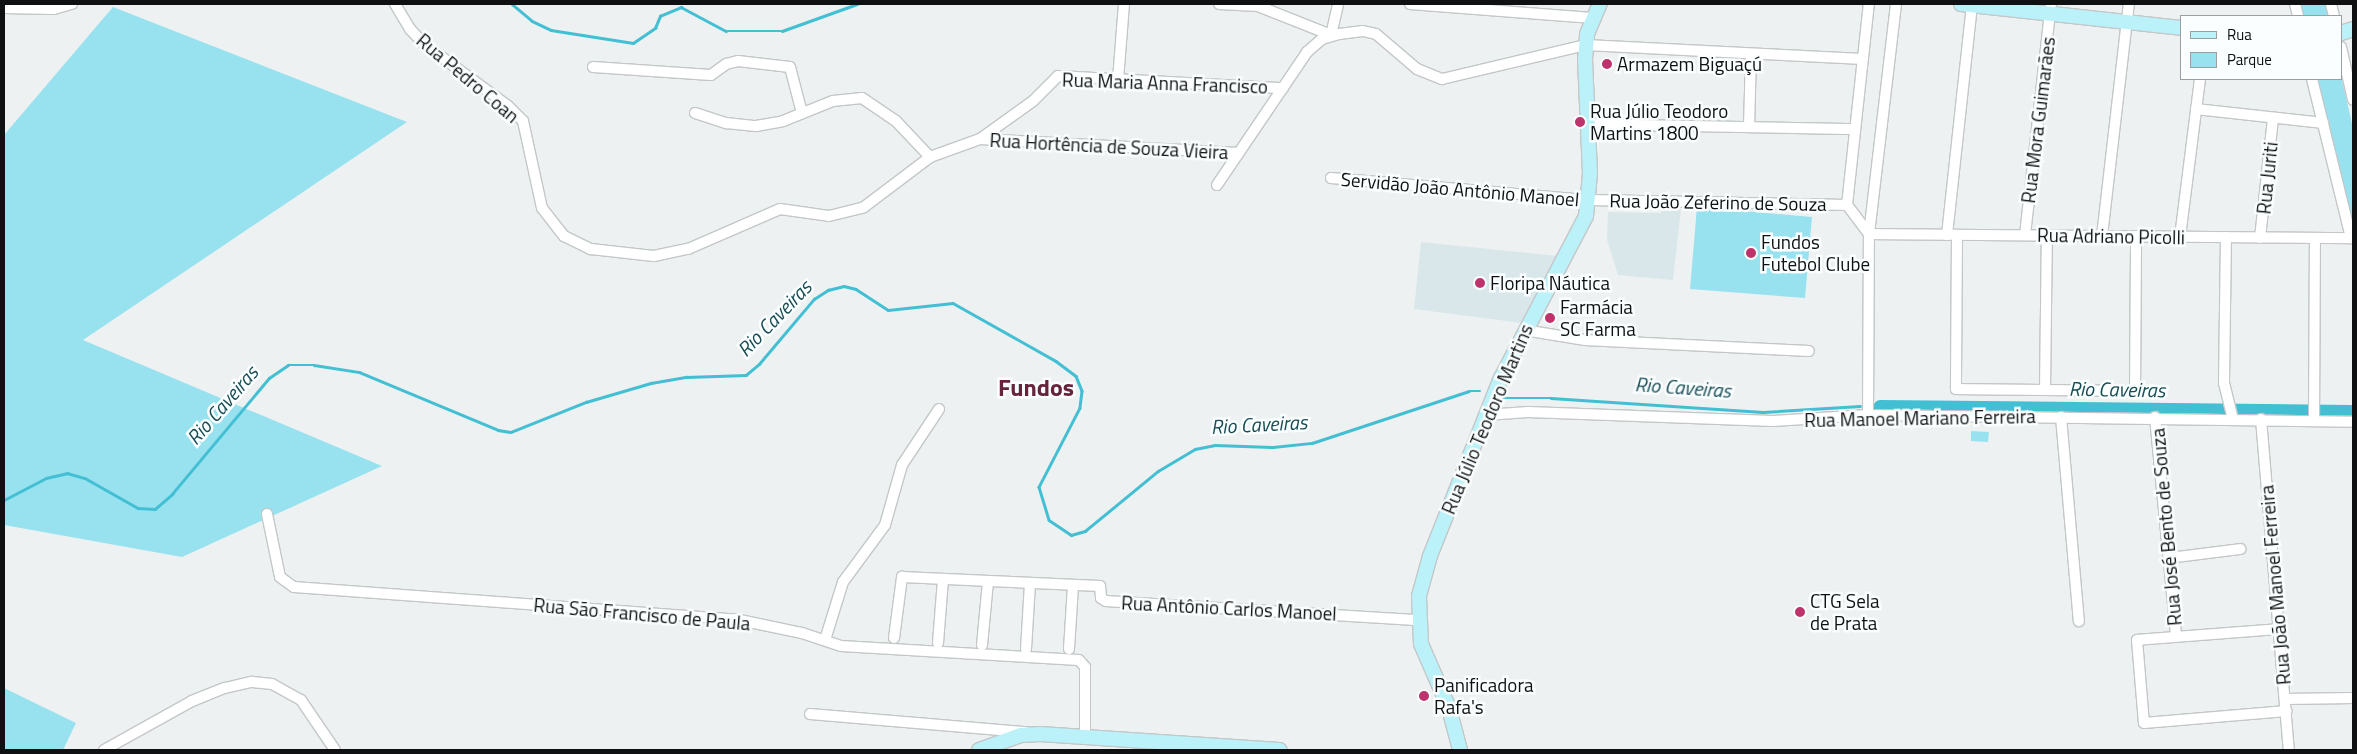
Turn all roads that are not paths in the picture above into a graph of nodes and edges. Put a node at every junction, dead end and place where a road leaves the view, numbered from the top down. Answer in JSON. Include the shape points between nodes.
{"nodes":[{"id":1,"x":72,"y":4,"type":"edge"},
{"id":2,"x":395,"y":4,"type":"edge"},
{"id":3,"x":1124,"y":4,"type":"edge"},
{"id":4,"x":1219,"y":4,"type":"edge"},
{"id":5,"x":1338,"y":4,"type":"edge"},
{"id":6,"x":1410,"y":4,"type":"edge"},
{"id":7,"x":1600,"y":4,"type":"edge"},
{"id":8,"x":1869,"y":4,"type":"edge"},
{"id":9,"x":1896,"y":4,"type":"edge"},
{"id":10,"x":1968,"y":4,"type":"edge"},
{"id":11,"x":2129,"y":4,"type":"edge"},
{"id":12,"x":4,"y":8,"type":"edge"},
{"id":13,"x":2051,"y":9,"type":"edge"},
{"id":14,"x":1592,"y":18,"type":"junction"},
{"id":15,"x":2127,"y":22,"type":"junction"},
{"id":16,"x":2180,"y":28,"type":"edge"},
{"id":17,"x":1332,"y":35,"type":"junction"},
{"id":18,"x":1586,"y":45,"type":"junction"},
{"id":19,"x":2342,"y":51,"type":"edge"},
{"id":20,"x":1751,"y":55,"type":"junction"},
{"id":21,"x":1863,"y":59,"type":"junction"},
{"id":22,"x":593,"y":67,"type":"dead end"},
{"id":23,"x":1118,"y":80,"type":"junction"},
{"id":24,"x":2200,"y":80,"type":"edge"},
{"id":25,"x":2312,"y":80,"type":"edge"},
{"id":26,"x":1283,"y":88,"type":"junction"},
{"id":27,"x":2353,"y":100,"type":"edge"},
{"id":28,"x":2196,"y":108,"type":"junction"},
{"id":29,"x":695,"y":113,"type":"dead end"},
{"id":30,"x":802,"y":113,"type":"junction"},
{"id":31,"x":2273,"y":118,"type":"junction"},
{"id":32,"x":1588,"y":124,"type":"junction"},
{"id":33,"x":2323,"y":124,"type":"junction"},
{"id":34,"x":1749,"y":127,"type":"junction"},
{"id":35,"x":1855,"y":129,"type":"junction"},
{"id":36,"x":980,"y":139,"type":"junction"},
{"id":37,"x":1239,"y":153,"type":"junction"},
{"id":38,"x":930,"y":157,"type":"junction"},
{"id":39,"x":1332,"y":178,"type":"dead end"},
{"id":40,"x":1217,"y":186,"type":"dead end"},
{"id":41,"x":1590,"y":200,"type":"junction"},
{"id":42,"x":1847,"y":205,"type":"junction"},
{"id":43,"x":1869,"y":234,"type":"junction"},
{"id":44,"x":1952,"y":235,"type":"junction"},
{"id":45,"x":2024,"y":236,"type":"junction"},
{"id":46,"x":2047,"y":236,"type":"junction"},
{"id":47,"x":2102,"y":236,"type":"junction"},
{"id":48,"x":2136,"y":236,"type":"junction"},
{"id":49,"x":2180,"y":237,"type":"junction"},
{"id":50,"x":2226,"y":237,"type":"junction"},
{"id":51,"x":2260,"y":238,"type":"junction"},
{"id":52,"x":2315,"y":238,"type":"junction"},
{"id":53,"x":2352,"y":238,"type":"edge"},
{"id":54,"x":1524,"y":330,"type":"junction"},
{"id":55,"x":1809,"y":351,"type":"dead end"},
{"id":56,"x":2045,"y":390,"type":"junction"},
{"id":57,"x":939,"y":410,"type":"dead end"},
{"id":58,"x":1486,"y":415,"type":"junction"},
{"id":59,"x":1868,"y":415,"type":"junction"},
{"id":60,"x":2061,"y":417,"type":"junction"},
{"id":61,"x":2156,"y":417,"type":"junction"},
{"id":62,"x":2232,"y":417,"type":"junction"},
{"id":63,"x":2260,"y":419,"type":"junction"},
{"id":64,"x":2314,"y":419,"type":"junction"},
{"id":65,"x":2352,"y":422,"type":"edge"},
{"id":66,"x":266,"y":514,"type":"dead end"},
{"id":67,"x":2240,"y":549,"type":"dead end"},
{"id":68,"x":2169,"y":558,"type":"junction"},
{"id":69,"x":943,"y":579,"type":"junction"},
{"id":70,"x":988,"y":581,"type":"junction"},
{"id":71,"x":1030,"y":583,"type":"junction"},
{"id":72,"x":1073,"y":585,"type":"junction"},
{"id":73,"x":1418,"y":620,"type":"junction"},
{"id":74,"x":2079,"y":621,"type":"dead end"},
{"id":75,"x":2279,"y":629,"type":"junction"},
{"id":76,"x":2176,"y":636,"type":"junction"},
{"id":77,"x":894,"y":638,"type":"dead end"},
{"id":78,"x":825,"y":640,"type":"junction"},
{"id":79,"x":938,"y":643,"type":"dead end"},
{"id":80,"x":982,"y":645,"type":"dead end"},
{"id":81,"x":1026,"y":649,"type":"dead end"},
{"id":82,"x":1069,"y":649,"type":"dead end"},
{"id":83,"x":2353,"y":698,"type":"edge"},
{"id":84,"x":2285,"y":699,"type":"junction"},
{"id":85,"x":2286,"y":711,"type":"junction"},
{"id":86,"x":810,"y":714,"type":"dead end"},
{"id":87,"x":1040,"y":734,"type":"junction"},
{"id":88,"x":1085,"y":736,"type":"junction"},
{"id":89,"x":104,"y":750,"type":"edge"},
{"id":90,"x":335,"y":750,"type":"edge"},
{"id":91,"x":979,"y":750,"type":"edge"},
{"id":92,"x":1279,"y":750,"type":"edge"},
{"id":93,"x":1460,"y":750,"type":"edge"},
{"id":94,"x":2289,"y":750,"type":"edge"}],
"edges":[{"from":1,"to":12,"type":"street","via":[[54,9]]},
{"from":2,"to":38,"type":"street","name":"Rua Pedro Coan","via":[[410,29],[424,44],[508,106],[522,121],[542,208],[564,236],[591,249],[665,255],[688,249],[780,209],[829,216],[857,209],[879,198]]},
{"from":3,"to":23,"type":"street"},
{"from":4,"to":17,"type":"street","via":[[1258,6]]},
{"from":5,"to":17,"type":"street"},
{"from":6,"to":14,"type":"street"},
{"from":7,"to":14,"type":"main road","name":"Rua Júlio Teodoro Martins"},
{"from":8,"to":21,"type":"street"},
{"from":9,"to":43,"type":"street"},
{"from":10,"to":13,"type":"main road"},
{"from":10,"to":44,"type":"street"},
{"from":11,"to":15,"type":"street"},
{"from":13,"to":15,"type":"main road"},
{"from":13,"to":45,"type":"street","name":"Rua Mora Guimarães"},
{"from":14,"to":18,"type":"main road","name":"Rua Júlio Teodoro Martins"},
{"from":15,"to":16,"type":"main road"},
{"from":15,"to":47,"type":"street"},
{"from":17,"to":18,"type":"street","via":[[1363,31],[1376,34],[1417,69],[1442,79]]},
{"from":17,"to":26,"type":"street","via":[[1312,47]]},
{"from":18,"to":20,"type":"street"},
{"from":18,"to":32,"type":"main road","name":"Rua Júlio Teodoro Martins"},
{"from":19,"to":27,"type":"street"},
{"from":20,"to":21,"type":"street"},
{"from":20,"to":34,"type":"street"},
{"from":21,"to":35,"type":"street"},
{"from":22,"to":30,"type":"street","via":[[711,75],[726,64],[738,61],[790,67]]},
{"from":23,"to":26,"type":"street","name":"Rua Maria Anna Francisco"},
{"from":23,"to":36,"type":"street","name":"Rua Maria Anna Francisco","via":[[1058,76],[1033,101]]},
{"from":24,"to":28,"type":"street"},
{"from":25,"to":33,"type":"street"},
{"from":26,"to":37,"type":"street"},
{"from":28,"to":31,"type":"street"},
{"from":28,"to":49,"type":"street"},
{"from":29,"to":30,"type":"street","via":[[745,126],[772,124]]},
{"from":30,"to":38,"type":"street","via":[[834,101],[862,98],[896,121]]},
{"from":31,"to":33,"type":"street"},
{"from":31,"to":51,"type":"street","name":"Rua Juriti"},
{"from":32,"to":34,"type":"street"},
{"from":32,"to":41,"type":"main road","name":"Rua Júlio Teodoro Martins"},
{"from":33,"to":53,"type":"street"},
{"from":34,"to":35,"type":"street"},
{"from":35,"to":42,"type":"street"},
{"from":36,"to":37,"type":"street","name":"Rua Hortência de Souza Vieira"},
{"from":36,"to":38,"type":"street","name":"Rua Pedro Coan"},
{"from":37,"to":40,"type":"street"},
{"from":39,"to":41,"type":"street","name":"Servidão João Antônio Manoel"},
{"from":41,"to":42,"type":"street","name":"Rua João Zeferino de Souza"},
{"from":41,"to":54,"type":"main road","name":"Rua Júlio Teodoro Martins","via":[[1580,230]]},
{"from":42,"to":43,"type":"street"},
{"from":43,"to":44,"type":"street","name":"Rua Adriano Picolli"},
{"from":43,"to":59,"type":"street"},
{"from":44,"to":45,"type":"street","name":"Rua Adriano Picolli"},
{"from":44,"to":56,"type":"street","via":[[1956,389]]},
{"from":45,"to":46,"type":"street","name":"Rua Adriano Picolli"},
{"from":46,"to":47,"type":"street","name":"Rua Adriano Picolli"},
{"from":46,"to":56,"type":"street"},
{"from":47,"to":48,"type":"street","name":"Rua Adriano Picolli"},
{"from":48,"to":49,"type":"street","name":"Rua Adriano Picolli"},
{"from":48,"to":56,"type":"street","via":[[2135,391]]},
{"from":49,"to":50,"type":"street","name":"Rua Adriano Picolli"},
{"from":50,"to":51,"type":"street","name":"Rua Adriano Picolli"},
{"from":50,"to":62,"type":"street","via":[[2224,375]]},
{"from":51,"to":52,"type":"street","name":"Rua Adriano Picolli"},
{"from":52,"to":53,"type":"street","name":"Rua Adriano Picolli"},
{"from":52,"to":64,"type":"street"},
{"from":54,"to":55,"type":"street","via":[[1585,340]]},
{"from":54,"to":58,"type":"main road","name":"Rua Júlio Teodoro Martins"},
{"from":57,"to":78,"type":"street","via":[[902,465],[885,525],[843,582]]},
{"from":58,"to":59,"type":"street","name":"Rua Manoel Mariano Ferreira","via":[[1528,412],[1773,421]]},
{"from":58,"to":73,"type":"main road","name":"Rua Júlio Teodoro Martins","via":[[1425,570]]},
{"from":59,"to":60,"type":"street","name":"Rua Manoel Mariano Ferreira"},
{"from":60,"to":61,"type":"street","name":"Rua Manoel Mariano Ferreira"},
{"from":60,"to":74,"type":"street"},
{"from":61,"to":62,"type":"street","name":"Rua Manoel Mariano Ferreira"},
{"from":61,"to":68,"type":"street","name":"Rua José Bento de Souza"},
{"from":62,"to":63,"type":"street","name":"Rua Manoel Mariano Ferreira"},
{"from":63,"to":64,"type":"street","name":"Rua Manoel Mariano Ferreira"},
{"from":63,"to":75,"type":"street","name":"Rua João Manoel Ferreira"},
{"from":64,"to":65,"type":"street","name":"Rua Manoel Mariano Ferreira"},
{"from":66,"to":78,"type":"street","name":"Rua São Francisco de Paula","via":[[283,582],[294,587],[735,619]]},
{"from":67,"to":68,"type":"street"},
{"from":68,"to":76,"type":"street","name":"Rua José Bento de Souza"},
{"from":69,"to":70,"type":"street","name":"Rua Antônio Carlos Manoel"},
{"from":69,"to":77,"type":"street","name":"Rua Antônio Carlos Manoel","via":[[902,578]]},
{"from":69,"to":79,"type":"street"},
{"from":70,"to":71,"type":"street","name":"Rua Antônio Carlos Manoel"},
{"from":70,"to":80,"type":"street"},
{"from":71,"to":72,"type":"street","name":"Rua Antônio Carlos Manoel"},
{"from":71,"to":81,"type":"street"},
{"from":72,"to":73,"type":"street","name":"Rua Antônio Carlos Manoel","via":[[1100,586],[1101,598],[1106,601]]},
{"from":72,"to":82,"type":"street"},
{"from":73,"to":93,"type":"main road","name":"Rua Júlio Teodoro Martins","via":[[1421,644],[1449,708]]},
{"from":75,"to":76,"type":"street"},
{"from":75,"to":84,"type":"street","name":"Rua João Manoel Ferreira"},
{"from":76,"to":85,"type":"street","via":[[2137,640],[2144,723]]},
{"from":78,"to":88,"type":"street","name":"Rua São Francisco de Paula","via":[[841,646],[1079,660],[1085,667]]},
{"from":83,"to":84,"type":"street"},
{"from":84,"to":85,"type":"street","name":"Rua João Manoel Ferreira"},
{"from":85,"to":94,"type":"street","name":"Rua João Manoel Ferreira"},
{"from":86,"to":87,"type":"street"},
{"from":87,"to":88,"type":"main road"},
{"from":87,"to":91,"type":"main road","via":[[1021,735]]},
{"from":88,"to":92,"type":"main road"},
{"from":89,"to":90,"type":"street","via":[[192,701],[252,682],[272,684],[301,700]]}]}
